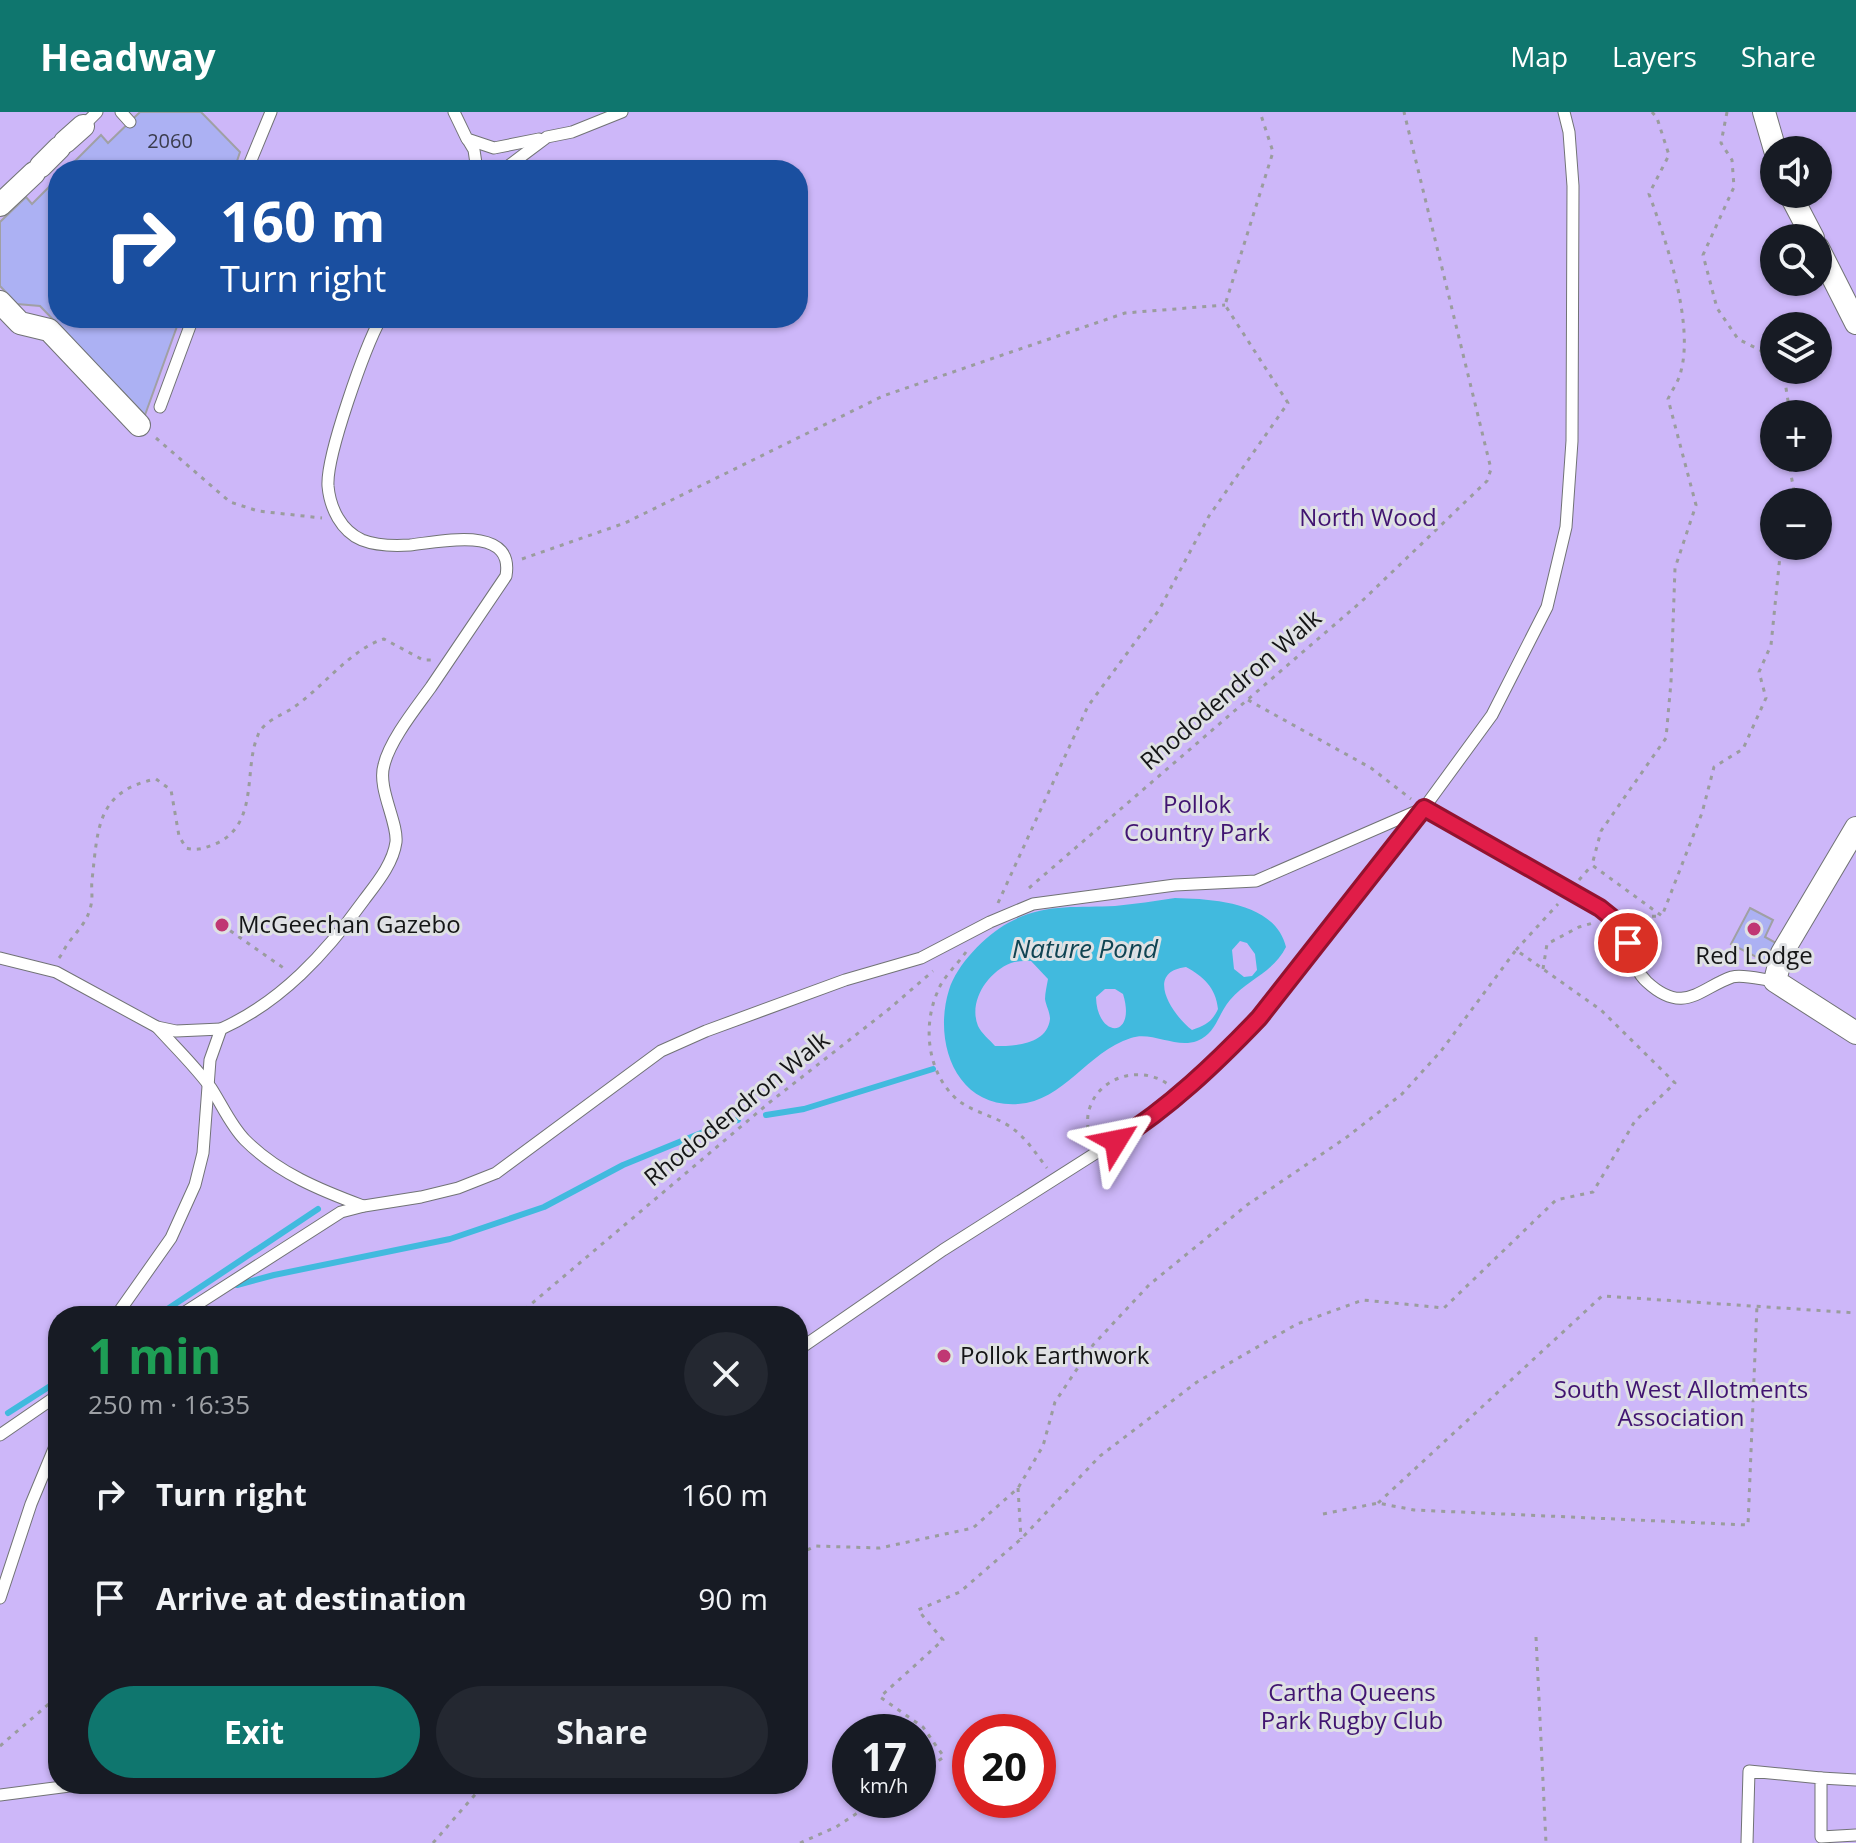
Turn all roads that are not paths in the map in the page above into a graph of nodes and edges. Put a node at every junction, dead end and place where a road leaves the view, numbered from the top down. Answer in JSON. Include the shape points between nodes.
{"nodes":[{"id":1,"x":121,"y":112,"type":"edge"},
{"id":2,"x":271,"y":112,"type":"edge"},
{"id":3,"x":454,"y":112,"type":"edge"},
{"id":4,"x":622,"y":112,"type":"edge"},
{"id":5,"x":1564,"y":112,"type":"edge"},
{"id":6,"x":1764,"y":112,"type":"edge"},
{"id":7,"x":90,"y":119,"type":"edge"},
{"id":8,"x":130,"y":122,"type":"dead end"},
{"id":9,"x":1771,"y":136,"type":"edge"},
{"id":10,"x":547,"y":137,"type":"junction"},
{"id":11,"x":467,"y":139,"type":"junction"},
{"id":12,"x":251,"y":160,"type":"edge"},
{"id":13,"x":476,"y":160,"type":"edge"},
{"id":14,"x":516,"y":160,"type":"edge"},
{"id":15,"x":0,"y":205,"type":"edge"},
{"id":16,"x":1832,"y":276,"type":"edge"},
{"id":17,"x":0,"y":302,"type":"edge"},
{"id":18,"x":1856,"y":323,"type":"edge"},
{"id":19,"x":189,"y":328,"type":"edge"},
{"id":20,"x":377,"y":328,"type":"edge"},
{"id":21,"x":160,"y":407,"type":"dead end"},
{"id":22,"x":144,"y":429,"type":"road end"},
{"id":23,"x":1424,"y":808,"type":"junction"},
{"id":24,"x":1856,"y":828,"type":"edge"},
{"id":25,"x":0,"y":958,"type":"edge"},
{"id":26,"x":1775,"y":981,"type":"junction"},
{"id":27,"x":157,"y":1027,"type":"junction"},
{"id":28,"x":221,"y":1029,"type":"junction"},
{"id":29,"x":1856,"y":1033,"type":"edge"},
{"id":30,"x":209,"y":1085,"type":"junction"},
{"id":31,"x":364,"y":1206,"type":"junction"},
{"id":32,"x":123,"y":1306,"type":"edge"},
{"id":33,"x":195,"y":1306,"type":"edge"},
{"id":34,"x":808,"y":1343,"type":"edge"},
{"id":35,"x":48,"y":1402,"type":"edge"},
{"id":36,"x":0,"y":1435,"type":"edge"},
{"id":37,"x":48,"y":1463,"type":"edge"},
{"id":38,"x":0,"y":1598,"type":"edge"},
{"id":39,"x":1821,"y":1778,"type":"junction"},
{"id":40,"x":1856,"y":1780,"type":"edge"},
{"id":41,"x":48,"y":1789,"type":"edge"},
{"id":42,"x":0,"y":1795,"type":"edge"},
{"id":43,"x":1856,"y":1835,"type":"edge"},
{"id":44,"x":1747,"y":1843,"type":"edge"}],
"edges":[{"from":1,"to":8,"type":"lane"},
{"from":2,"to":12,"type":"lane"},
{"from":3,"to":11,"type":"lane"},
{"from":4,"to":10,"type":"lane"},
{"from":5,"to":23,"type":"lane","via":[[1573,186],[1572,441],[1566,527],[1547,607],[1519,666],[1492,715]]},
{"from":6,"to":9,"type":"street"},
{"from":7,"to":15,"type":"street"},
{"from":10,"to":11,"type":"lane","via":[[494,148]]},
{"from":10,"to":14,"type":"lane"},
{"from":11,"to":13,"type":"lane"},
{"from":16,"to":18,"type":"street"},
{"from":17,"to":22,"type":"street","via":[[20,323],[49,330]]},
{"from":19,"to":21,"type":"lane"},
{"from":20,"to":28,"type":"lane","via":[[337,436],[328,484],[333,511],[346,530],[379,545],[468,539],[497,547],[508,564],[506,576],[383,766],[396,839],[378,882],[297,979]]},
{"from":23,"to":26,"type":"lane","via":[[1614,918],[1626,929],[1646,981],[1662,992],[1692,998],[1735,976]]},
{"from":23,"to":31,"type":"lane","via":[[1256,881],[1175,885],[1033,904],[921,958],[845,980],[661,1051],[496,1173],[458,1188]]},
{"from":23,"to":34,"type":"lane","via":[[1259,1018],[1179,1094]]},
{"from":24,"to":26,"type":"street","via":[[1782,953]]},
{"from":25,"to":27,"type":"lane","via":[[56,972]]},
{"from":26,"to":29,"type":"street"},
{"from":27,"to":28,"type":"lane"},
{"from":27,"to":30,"type":"lane"},
{"from":28,"to":30,"type":"lane","via":[[210,1060]]},
{"from":30,"to":31,"type":"lane","via":[[242,1137],[265,1157],[305,1182]]},
{"from":30,"to":32,"type":"lane","via":[[203,1153],[192,1194],[165,1248]]},
{"from":31,"to":33,"type":"lane","via":[[341,1212]]},
{"from":35,"to":36,"type":"lane"},
{"from":37,"to":38,"type":"lane"},
{"from":39,"to":40,"type":"lane"},
{"from":39,"to":43,"type":"lane","via":[[1821,1837]]},
{"from":39,"to":44,"type":"lane","via":[[1749,1771]]},
{"from":41,"to":42,"type":"lane"}]}
